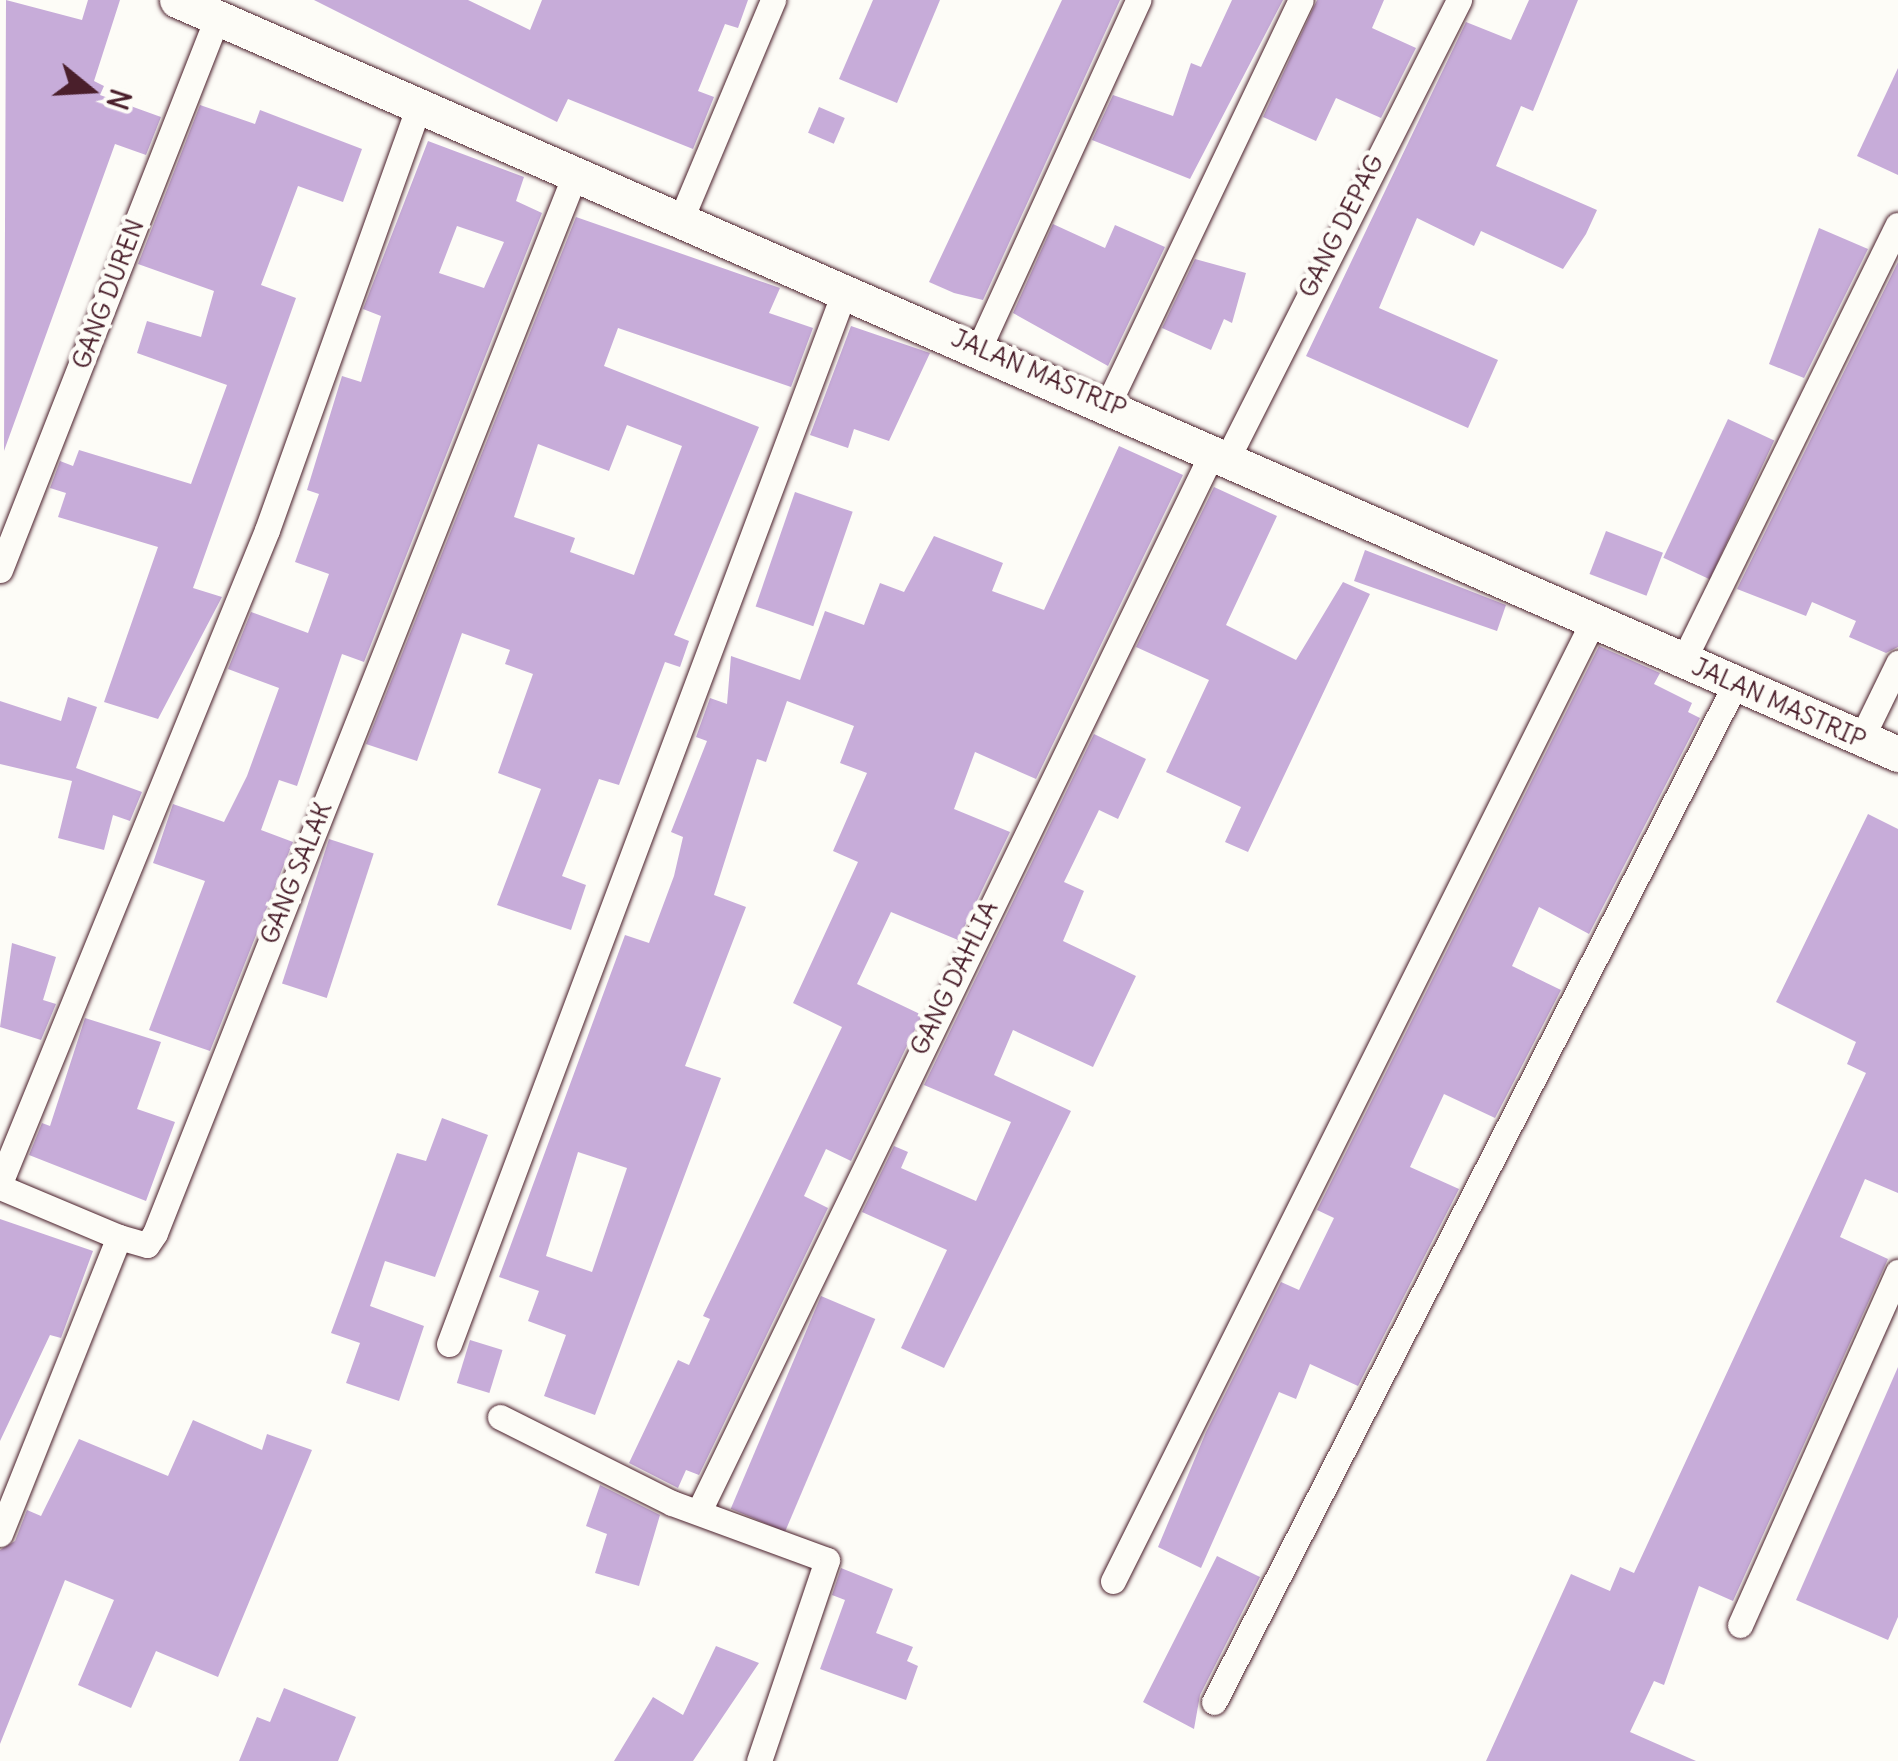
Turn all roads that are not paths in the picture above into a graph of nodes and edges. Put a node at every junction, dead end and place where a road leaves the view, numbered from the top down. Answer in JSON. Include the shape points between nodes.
{"nodes":[{"id":1,"x":177,"y":0,"type":"edge"},
{"id":2,"x":773,"y":0,"type":"edge"},
{"id":3,"x":1138,"y":0,"type":"edge"},
{"id":4,"x":1301,"y":0,"type":"edge"},
{"id":5,"x":1459,"y":0,"type":"edge"},
{"id":6,"x":216,"y":18,"type":"junction"},
{"id":7,"x":420,"y":105,"type":"junction"},
{"id":8,"x":574,"y":177,"type":"junction"},
{"id":9,"x":681,"y":219,"type":"junction"},
{"id":10,"x":1898,"y":225,"type":"edge"},
{"id":11,"x":845,"y":290,"type":"junction"},
{"id":12,"x":979,"y":348,"type":"junction"},
{"id":13,"x":1109,"y":402,"type":"junction"},
{"id":14,"x":1222,"y":452,"type":"junction"},
{"id":15,"x":0,"y":570,"type":"edge"},
{"id":16,"x":1593,"y":622,"type":"junction"},
{"id":17,"x":1683,"y":661,"type":"junction"},
{"id":18,"x":1898,"y":663,"type":"edge"},
{"id":19,"x":1736,"y":683,"type":"junction"},
{"id":20,"x":1861,"y":738,"type":"junction"},
{"id":21,"x":1898,"y":754,"type":"edge"},
{"id":22,"x":0,"y":1185,"type":"edge"},
{"id":23,"x":118,"y":1238,"type":"junction"},
{"id":24,"x":1898,"y":1272,"type":"edge"},
{"id":25,"x":449,"y":1344,"type":"dead end"},
{"id":26,"x":500,"y":1417,"type":"dead end"},
{"id":27,"x":700,"y":1509,"type":"junction"},
{"id":28,"x":0,"y":1534,"type":"edge"},
{"id":29,"x":1113,"y":1581,"type":"dead end"},
{"id":30,"x":1740,"y":1625,"type":"dead end"},
{"id":31,"x":1214,"y":1702,"type":"dead end"},
{"id":32,"x":759,"y":1761,"type":"edge"}],
"edges":[{"from":1,"to":6,"type":"main road","name":"JALAN MASTRIP"},
{"from":2,"to":9,"type":"street"},
{"from":3,"to":12,"type":"street"},
{"from":4,"to":13,"type":"street"},
{"from":5,"to":14,"type":"street","name":"GANG DEPAG"},
{"from":6,"to":7,"type":"main road","name":"JALAN MASTRIP"},
{"from":6,"to":15,"type":"street","name":"GANG DUREN"},
{"from":7,"to":8,"type":"main road","name":"JALAN MASTRIP"},
{"from":7,"to":22,"type":"street","via":[[267,530]]},
{"from":8,"to":9,"type":"main road","name":"JALAN MASTRIP"},
{"from":8,"to":23,"type":"street","name":"GANG SALAK","via":[[156,1233],[148,1244]]},
{"from":9,"to":11,"type":"main road","name":"JALAN MASTRIP"},
{"from":10,"to":17,"type":"street"},
{"from":11,"to":12,"type":"main road","name":"JALAN MASTRIP"},
{"from":11,"to":25,"type":"street"},
{"from":12,"to":13,"type":"main road","name":"JALAN MASTRIP"},
{"from":13,"to":14,"type":"main road","name":"JALAN MASTRIP"},
{"from":14,"to":16,"type":"main road","name":"JALAN MASTRIP"},
{"from":14,"to":27,"type":"street","name":"GANG DAHLIA"},
{"from":16,"to":17,"type":"main road","name":"JALAN MASTRIP"},
{"from":16,"to":29,"type":"street"},
{"from":17,"to":19,"type":"main road","name":"JALAN MASTRIP"},
{"from":18,"to":20,"type":"street"},
{"from":19,"to":20,"type":"main road","name":"JALAN MASTRIP"},
{"from":19,"to":31,"type":"street"},
{"from":20,"to":21,"type":"main road","name":"JALAN MASTRIP"},
{"from":22,"to":23,"type":"street"},
{"from":23,"to":28,"type":"street"},
{"from":24,"to":30,"type":"street"},
{"from":26,"to":27,"type":"street"},
{"from":27,"to":32,"type":"street","via":[[827,1560]]}]}
